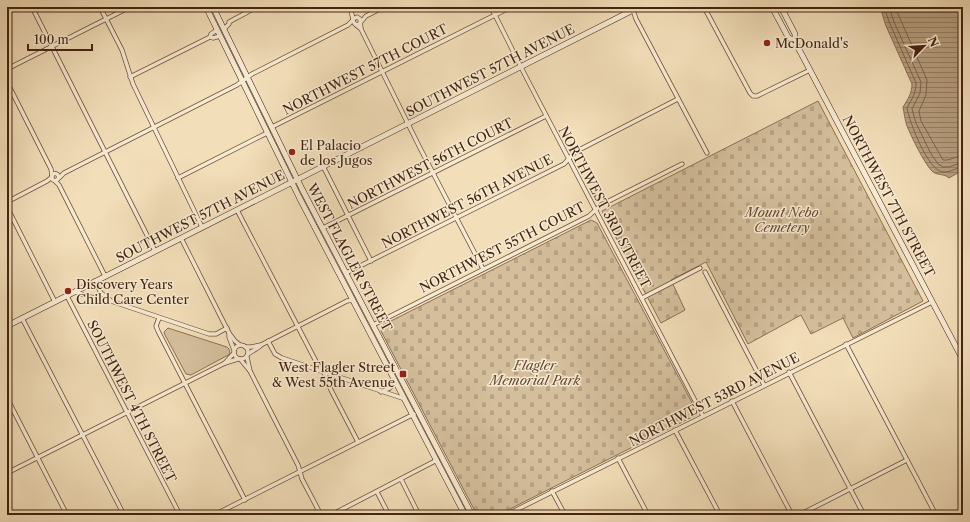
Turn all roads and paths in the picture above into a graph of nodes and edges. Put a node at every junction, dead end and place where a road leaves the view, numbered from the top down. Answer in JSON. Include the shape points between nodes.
{"nodes":[{"id":1,"x":32,"y":7,"type":"edge"},
{"id":2,"x":100,"y":7,"type":"edge"},
{"id":3,"x":130,"y":7,"type":"edge"},
{"id":4,"x":206,"y":7,"type":"edge"},
{"id":5,"x":213,"y":7,"type":"edge"},
{"id":6,"x":258,"y":7,"type":"edge"},
{"id":7,"x":350,"y":7,"type":"edge"},
{"id":8,"x":384,"y":7,"type":"edge"},
{"id":9,"x":491,"y":7,"type":"edge"},
{"id":10,"x":511,"y":7,"type":"edge"},
{"id":11,"x":639,"y":7,"type":"edge"},
{"id":12,"x":704,"y":7,"type":"edge"},
{"id":13,"x":772,"y":7,"type":"edge"},
{"id":14,"x":781,"y":7,"type":"edge"},
{"id":15,"x":632,"y":9,"type":"edge"},
{"id":16,"x":495,"y":15,"type":"junction"},
{"id":17,"x":366,"y":16,"type":"junction"},
{"id":18,"x":355,"y":18,"type":"junction"},
{"id":19,"x":106,"y":19,"type":"junction"},
{"id":20,"x":220,"y":21,"type":"junction"},
{"id":21,"x":229,"y":22,"type":"junction"},
{"id":22,"x":358,"y":24,"type":"junction"},
{"id":23,"x":348,"y":25,"type":"junction"},
{"id":24,"x":224,"y":29,"type":"junction"},
{"id":25,"x":217,"y":30,"type":"junction"},
{"id":26,"x":220,"y":36,"type":"junction"},
{"id":27,"x":210,"y":38,"type":"junction"},
{"id":28,"x":795,"y":42,"type":"junction"},
{"id":29,"x":52,"y":46,"type":"junction"},
{"id":30,"x":521,"y":67,"type":"junction"},
{"id":31,"x":7,"y":69,"type":"edge"},
{"id":32,"x":810,"y":70,"type":"junction"},
{"id":33,"x":382,"y":72,"type":"junction"},
{"id":34,"x":130,"y":77,"type":"junction"},
{"id":35,"x":247,"y":77,"type":"junction"},
{"id":36,"x":242,"y":81,"type":"junction"},
{"id":37,"x":7,"y":82,"type":"edge"},
{"id":38,"x":678,"y":99,"type":"junction"},
{"id":39,"x":546,"y":116,"type":"junction"},
{"id":40,"x":408,"y":124,"type":"junction"},
{"id":41,"x":272,"y":127,"type":"junction"},
{"id":42,"x":154,"y":128,"type":"junction"},
{"id":43,"x":267,"y":133,"type":"junction"},
{"id":44,"x":105,"y":152,"type":"junction"},
{"id":45,"x":707,"y":153,"type":"dead end"},
{"id":46,"x":569,"y":158,"type":"junction"},
{"id":47,"x":682,"y":164,"type":"dead end"},
{"id":48,"x":323,"y":166,"type":"junction"},
{"id":49,"x":433,"y":173,"type":"junction"},
{"id":50,"x":55,"y":177,"type":"junction"},
{"id":51,"x":178,"y":178,"type":"junction"},
{"id":52,"x":294,"y":181,"type":"junction"},
{"id":53,"x":7,"y":202,"type":"edge"},
{"id":54,"x":7,"y":207,"type":"edge"},
{"id":55,"x":237,"y":210,"type":"junction"},
{"id":56,"x":596,"y":210,"type":"junction"},
{"id":57,"x":348,"y":215,"type":"junction"},
{"id":58,"x":457,"y":218,"type":"junction"},
{"id":59,"x":202,"y":227,"type":"junction"},
{"id":60,"x":323,"y":228,"type":"junction"},
{"id":61,"x":181,"y":238,"type":"junction"},
{"id":62,"x":155,"y":251,"type":"junction"},
{"id":63,"x":371,"y":261,"type":"junction"},
{"id":64,"x":335,"y":266,"type":"junction"},
{"id":65,"x":700,"y":268,"type":"dead end"},
{"id":66,"x":483,"y":269,"type":"junction"},
{"id":67,"x":705,"y":272,"type":"dead end"},
{"id":68,"x":346,"y":273,"type":"junction"},
{"id":69,"x":105,"y":276,"type":"junction"},
{"id":70,"x":95,"y":281,"type":"junction"},
{"id":71,"x":75,"y":292,"type":"junction"},
{"id":72,"x":67,"y":296,"type":"junction"},
{"id":73,"x":642,"y":298,"type":"junction"},
{"id":74,"x":353,"y":300,"type":"junction"},
{"id":75,"x":111,"y":301,"type":"junction"},
{"id":76,"x":55,"y":302,"type":"junction"},
{"id":77,"x":932,"y":302,"type":"junction"},
{"id":78,"x":363,"y":306,"type":"junction"},
{"id":79,"x":22,"y":318,"type":"junction"},
{"id":80,"x":159,"y":318,"type":"junction"},
{"id":81,"x":8,"y":323,"type":"edge"},
{"id":82,"x":373,"y":325,"type":"junction"},
{"id":83,"x":298,"y":326,"type":"junction"},
{"id":84,"x":227,"y":328,"type":"junction"},
{"id":85,"x":229,"y":333,"type":"junction"},
{"id":86,"x":268,"y":341,"type":"junction"},
{"id":87,"x":846,"y":344,"type":"junction"},
{"id":88,"x":240,"y":345,"type":"junction"},
{"id":89,"x":261,"y":345,"type":"junction"},
{"id":90,"x":245,"y":346,"type":"junction"},
{"id":91,"x":234,"y":351,"type":"junction"},
{"id":92,"x":248,"y":355,"type":"junction"},
{"id":93,"x":239,"y":359,"type":"junction"},
{"id":94,"x":963,"y":360,"type":"edge"},
{"id":95,"x":225,"y":363,"type":"junction"},
{"id":96,"x":322,"y":371,"type":"junction"},
{"id":97,"x":250,"y":372,"type":"junction"},
{"id":98,"x":789,"y":372,"type":"junction"},
{"id":99,"x":395,"y":380,"type":"junction"},
{"id":100,"x":184,"y":383,"type":"junction"},
{"id":101,"x":764,"y":385,"type":"junction"},
{"id":102,"x":381,"y":392,"type":"junction"},
{"id":103,"x":7,"y":398,"type":"edge"},
{"id":104,"x":405,"y":400,"type":"junction"},
{"id":105,"x":732,"y":401,"type":"junction"},
{"id":106,"x":415,"y":405,"type":"junction"},
{"id":107,"x":127,"y":412,"type":"junction"},
{"id":108,"x":419,"y":412,"type":"junction"},
{"id":109,"x":413,"y":415,"type":"junction"},
{"id":110,"x":703,"y":416,"type":"junction"},
{"id":111,"x":675,"y":430,"type":"junction"},
{"id":112,"x":82,"y":435,"type":"junction"},
{"id":113,"x":358,"y":442,"type":"junction"},
{"id":114,"x":38,"y":458,"type":"junction"},
{"id":115,"x":618,"y":458,"type":"junction"},
{"id":116,"x":437,"y":460,"type":"junction"},
{"id":117,"x":907,"y":460,"type":"junction"},
{"id":118,"x":300,"y":472,"type":"junction"},
{"id":119,"x":7,"y":473,"type":"edge"},
{"id":120,"x":400,"y":479,"type":"junction"},
{"id":121,"x":452,"y":483,"type":"junction"},
{"id":122,"x":850,"y":489,"type":"junction"},
{"id":123,"x":552,"y":491,"type":"junction"},
{"id":124,"x":377,"y":492,"type":"junction"},
{"id":125,"x":245,"y":500,"type":"junction"},
{"id":126,"x":7,"y":507,"type":"edge"},
{"id":127,"x":11,"y":515,"type":"edge"},
{"id":128,"x":68,"y":515,"type":"edge"},
{"id":129,"x":124,"y":515,"type":"edge"},
{"id":130,"x":180,"y":515,"type":"edge"},
{"id":131,"x":214,"y":515,"type":"edge"},
{"id":132,"x":320,"y":515,"type":"edge"},
{"id":133,"x":331,"y":515,"type":"edge"},
{"id":134,"x":389,"y":515,"type":"edge"},
{"id":135,"x":419,"y":515,"type":"edge"},
{"id":136,"x":465,"y":515,"type":"edge"},
{"id":137,"x":472,"y":515,"type":"edge"},
{"id":138,"x":506,"y":515,"type":"edge"},
{"id":139,"x":565,"y":515,"type":"edge"},
{"id":140,"x":648,"y":515,"type":"edge"},
{"id":141,"x":720,"y":515,"type":"edge"},
{"id":142,"x":792,"y":515,"type":"edge"},
{"id":143,"x":799,"y":515,"type":"edge"},
{"id":144,"x":864,"y":515,"type":"edge"},
{"id":145,"x":936,"y":515,"type":"edge"}],
"edges":[{"from":1,"to":29,"type":"street"},
{"from":2,"to":19,"type":"street"},
{"from":3,"to":19,"type":"street"},
{"from":4,"to":25,"type":"main road","name":"WEST FLAGLER STREET"},
{"from":5,"to":20,"type":"main road","name":"WEST FLAGLER STREET"},
{"from":6,"to":21,"type":"street"},
{"from":7,"to":18,"type":"street"},
{"from":8,"to":17,"type":"street"},
{"from":9,"to":16,"type":"street","name":"NORTHWEST 3RD STREET"},
{"from":10,"to":16,"type":"street","name":"NORTHWEST 57TH COURT"},
{"from":11,"to":15,"type":"main road","name":"SOUTHWEST 57TH AVENUE"},
{"from":12,"to":32,"type":"street","via":[[753,96]]},
{"from":13,"to":28,"type":"main road","name":"NORTHWEST 7TH STREET","via":[[788,37]]},
{"from":14,"to":28,"type":"main road","name":"NORTHWEST 7TH STREET","via":[[795,34]]},
{"from":15,"to":30,"type":"main road","name":"SOUTHWEST 57TH AVENUE"},
{"from":15,"to":38,"type":"street"},
{"from":16,"to":30,"type":"street","name":"NORTHWEST 3RD STREET"},
{"from":16,"to":33,"type":"street","name":"NORTHWEST 57TH COURT"},
{"from":17,"to":18,"type":"street"},
{"from":17,"to":22,"type":"street"},
{"from":18,"to":22,"type":"street"},
{"from":18,"to":22,"type":"street"},
{"from":18,"to":23,"type":"street"},
{"from":19,"to":29,"type":"street"},
{"from":19,"to":34,"type":"street","via":[[122,50]]},
{"from":20,"to":21,"type":"street"},
{"from":20,"to":24,"type":"main road","name":"WEST FLAGLER STREET"},
{"from":21,"to":24,"type":"street"},
{"from":22,"to":23,"type":"street"},
{"from":22,"to":33,"type":"street"},
{"from":23,"to":35,"type":"street"},
{"from":24,"to":35,"type":"main road","name":"WEST FLAGLER STREET"},
{"from":25,"to":26,"type":"main road","name":"WEST FLAGLER STREET"},
{"from":25,"to":27,"type":"street"},
{"from":26,"to":27,"type":"street"},
{"from":26,"to":36,"type":"main road","name":"WEST FLAGLER STREET"},
{"from":27,"to":34,"type":"street"},
{"from":28,"to":32,"type":"main road","name":"NORTHWEST 7TH STREET"},
{"from":29,"to":31,"type":"street"},
{"from":29,"to":44,"type":"street"},
{"from":30,"to":39,"type":"street","name":"NORTHWEST 3RD STREET"},
{"from":30,"to":40,"type":"main road","name":"SOUTHWEST 57TH AVENUE"},
{"from":32,"to":77,"type":"main road","name":"NORTHWEST 7TH STREET"},
{"from":33,"to":40,"type":"street"},
{"from":33,"to":41,"type":"street","name":"NORTHWEST 57TH COURT"},
{"from":34,"to":42,"type":"street"},
{"from":35,"to":36,"type":"street"},
{"from":35,"to":41,"type":"main road","name":"WEST FLAGLER STREET"},
{"from":36,"to":42,"type":"street"},
{"from":36,"to":43,"type":"main road","name":"WEST FLAGLER STREET"},
{"from":37,"to":50,"type":"street"},
{"from":38,"to":45,"type":"street"},
{"from":38,"to":46,"type":"street","name":"NORTHWEST 56TH AVENUE","via":[[575,152]]},
{"from":39,"to":46,"type":"street","name":"NORTHWEST 3RD STREET"},
{"from":39,"to":49,"type":"street","name":"NORTHWEST 56TH COURT"},
{"from":40,"to":48,"type":"main road","name":"SOUTHWEST 57TH AVENUE"},
{"from":40,"to":49,"type":"street"},
{"from":41,"to":52,"type":"main road","name":"WEST FLAGLER STREET"},
{"from":42,"to":44,"type":"street"},
{"from":42,"to":51,"type":"street"},
{"from":43,"to":51,"type":"street"},
{"from":43,"to":52,"type":"main road","name":"WEST FLAGLER STREET"},
{"from":44,"to":50,"type":"street"},
{"from":44,"to":62,"type":"street"},
{"from":46,"to":56,"type":"street","name":"NORTHWEST 3RD STREET"},
{"from":46,"to":58,"type":"street","name":"NORTHWEST 56TH AVENUE","via":[[564,164]]},
{"from":47,"to":56,"type":"street","name":"NORTHWEST 55TH COURT","via":[[601,205]]},
{"from":48,"to":52,"type":"main road","name":"SOUTHWEST 57TH AVENUE"},
{"from":48,"to":57,"type":"street"},
{"from":49,"to":57,"type":"street","name":"NORTHWEST 56TH COURT"},
{"from":49,"to":58,"type":"street"},
{"from":50,"to":53,"type":"street"},
{"from":50,"to":69,"type":"street"},
{"from":51,"to":59,"type":"street"},
{"from":52,"to":55,"type":"main road","name":"SOUTHWEST 57TH AVENUE"},
{"from":52,"to":60,"type":"main road","name":"WEST FLAGLER STREET"},
{"from":52,"to":64,"type":"main road","name":"WEST FLAGLER STREET"},
{"from":54,"to":76,"type":"street"},
{"from":55,"to":59,"type":"main road","name":"SOUTHWEST 57TH AVENUE"},
{"from":55,"to":83,"type":"street"},
{"from":56,"to":66,"type":"street","name":"NORTHWEST 55TH COURT","via":[[589,216]]},
{"from":56,"to":73,"type":"street","name":"NORTHWEST 3RD STREET"},
{"from":57,"to":60,"type":"street","name":"NORTHWEST 56TH COURT"},
{"from":57,"to":63,"type":"street"},
{"from":58,"to":63,"type":"street","name":"NORTHWEST 56TH AVENUE"},
{"from":58,"to":66,"type":"street"},
{"from":59,"to":61,"type":"main road","name":"SOUTHWEST 57TH AVENUE"},
{"from":60,"to":68,"type":"main road","name":"WEST FLAGLER STREET"},
{"from":61,"to":62,"type":"main road","name":"SOUTHWEST 57TH AVENUE"},
{"from":61,"to":84,"type":"street"},
{"from":62,"to":69,"type":"main road","name":"SOUTHWEST 57TH AVENUE"},
{"from":63,"to":68,"type":"street","name":"NORTHWEST 56TH AVENUE"},
{"from":64,"to":68,"type":"main road"},
{"from":64,"to":74,"type":"main road","name":"WEST FLAGLER STREET"},
{"from":65,"to":73,"type":"street"},
{"from":66,"to":82,"type":"street","name":"NORTHWEST 55TH COURT"},
{"from":67,"to":101,"type":"street"},
{"from":68,"to":78,"type":"main road","name":"WEST FLAGLER STREET"},
{"from":69,"to":70,"type":"main road","name":"SOUTHWEST 57TH AVENUE"},
{"from":70,"to":71,"type":"main road","name":"SOUTHWEST 57TH AVENUE"},
{"from":70,"to":75,"type":"street","via":[[101,293]]},
{"from":71,"to":72,"type":"main road","name":"SOUTHWEST 57TH AVENUE"},
{"from":71,"to":75,"type":"street"},
{"from":72,"to":76,"type":"main road","name":"SOUTHWEST 57TH AVENUE"},
{"from":72,"to":107,"type":"street","name":"SOUTHWEST 4TH STREET"},
{"from":73,"to":110,"type":"street","name":"NORTHWEST 3RD STREET"},
{"from":74,"to":78,"type":"main road"},
{"from":74,"to":83,"type":"street"},
{"from":74,"to":99,"type":"main road","name":"WEST FLAGLER STREET"},
{"from":75,"to":80,"type":"street"},
{"from":76,"to":79,"type":"main road","name":"SOUTHWEST 57TH AVENUE"},
{"from":77,"to":87,"type":"street","name":"NORTHWEST 53RD AVENUE"},
{"from":77,"to":94,"type":"main road","name":"NORTHWEST 7TH STREET"},
{"from":78,"to":82,"type":"main road","name":"WEST FLAGLER STREET"},
{"from":79,"to":81,"type":"main road","name":"SOUTHWEST 57TH AVENUE"},
{"from":79,"to":112,"type":"street"},
{"from":80,"to":84,"type":"street","via":[[209,334],[216,334]]},
{"from":80,"to":100,"type":"street","via":[[157,330]]},
{"from":82,"to":106,"type":"main road","name":"WEST FLAGLER STREET"},
{"from":83,"to":86,"type":"street"},
{"from":83,"to":96,"type":"street"},
{"from":84,"to":85,"type":"street"},
{"from":85,"to":88,"type":"street"},
{"from":85,"to":91,"type":"street"},
{"from":86,"to":89,"type":"street"},
{"from":86,"to":96,"type":"street","via":[[279,357]]},
{"from":87,"to":98,"type":"street","name":"NORTHWEST 53RD AVENUE"},
{"from":87,"to":117,"type":"street"},
{"from":88,"to":90,"type":"street"},
{"from":88,"to":91,"type":"street"},
{"from":89,"to":90,"type":"street"},
{"from":89,"to":92,"type":"street"},
{"from":90,"to":92,"type":"street"},
{"from":91,"to":93,"type":"street"},
{"from":91,"to":95,"type":"street"},
{"from":92,"to":93,"type":"street","via":[[245,359]]},
{"from":92,"to":97,"type":"street"},
{"from":93,"to":95,"type":"street"},
{"from":93,"to":97,"type":"street"},
{"from":95,"to":100,"type":"street"},
{"from":96,"to":102,"type":"street"},
{"from":96,"to":113,"type":"street"},
{"from":97,"to":118,"type":"street"},
{"from":98,"to":101,"type":"street","name":"NORTHWEST 53RD AVENUE"},
{"from":98,"to":122,"type":"street"},
{"from":99,"to":102,"type":"street","via":[[390,388]]},
{"from":99,"to":104,"type":"main road","name":"WEST FLAGLER STREET"},
{"from":100,"to":107,"type":"street"},
{"from":100,"to":125,"type":"street"},
{"from":101,"to":105,"type":"street","name":"NORTHWEST 53RD AVENUE"},
{"from":102,"to":104,"type":"street"},
{"from":103,"to":114,"type":"street"},
{"from":104,"to":106,"type":"main road"},
{"from":104,"to":109,"type":"main road","name":"WEST FLAGLER STREET"},
{"from":105,"to":110,"type":"street","name":"NORTHWEST 53RD AVENUE"},
{"from":105,"to":142,"type":"street"},
{"from":106,"to":108,"type":"main road","name":"WEST FLAGLER STREET"},
{"from":107,"to":112,"type":"street"},
{"from":107,"to":130,"type":"street","name":"SOUTHWEST 4TH STREET"},
{"from":108,"to":109,"type":"street"},
{"from":108,"to":121,"type":"main road","name":"WEST FLAGLER STREET"},
{"from":109,"to":113,"type":"street"},
{"from":109,"to":116,"type":"main road","name":"WEST FLAGLER STREET"},
{"from":110,"to":111,"type":"street","name":"NORTHWEST 53RD AVENUE"},
{"from":111,"to":115,"type":"street","name":"NORTHWEST 53RD AVENUE"},
{"from":111,"to":141,"type":"street"},
{"from":112,"to":114,"type":"street"},
{"from":112,"to":129,"type":"street"},
{"from":113,"to":118,"type":"street"},
{"from":114,"to":119,"type":"street"},
{"from":114,"to":128,"type":"street"},
{"from":115,"to":123,"type":"street","name":"NORTHWEST 53RD AVENUE"},
{"from":115,"to":140,"type":"street"},
{"from":116,"to":120,"type":"street"},
{"from":116,"to":121,"type":"main road","name":"WEST FLAGLER STREET"},
{"from":117,"to":122,"type":"street"},
{"from":117,"to":145,"type":"street"},
{"from":118,"to":125,"type":"street"},
{"from":118,"to":132,"type":"street"},
{"from":120,"to":124,"type":"street"},
{"from":120,"to":135,"type":"street"},
{"from":121,"to":136,"type":"main road","name":"WEST FLAGLER STREET"},
{"from":121,"to":137,"type":"main road","name":"WEST FLAGLER STREET"},
{"from":122,"to":143,"type":"street"},
{"from":122,"to":144,"type":"street"},
{"from":123,"to":138,"type":"street","name":"NORTHWEST 53RD AVENUE"},
{"from":123,"to":139,"type":"street"},
{"from":124,"to":133,"type":"street"},
{"from":124,"to":134,"type":"street"},
{"from":125,"to":131,"type":"street"},
{"from":126,"to":127,"type":"street"}]}
